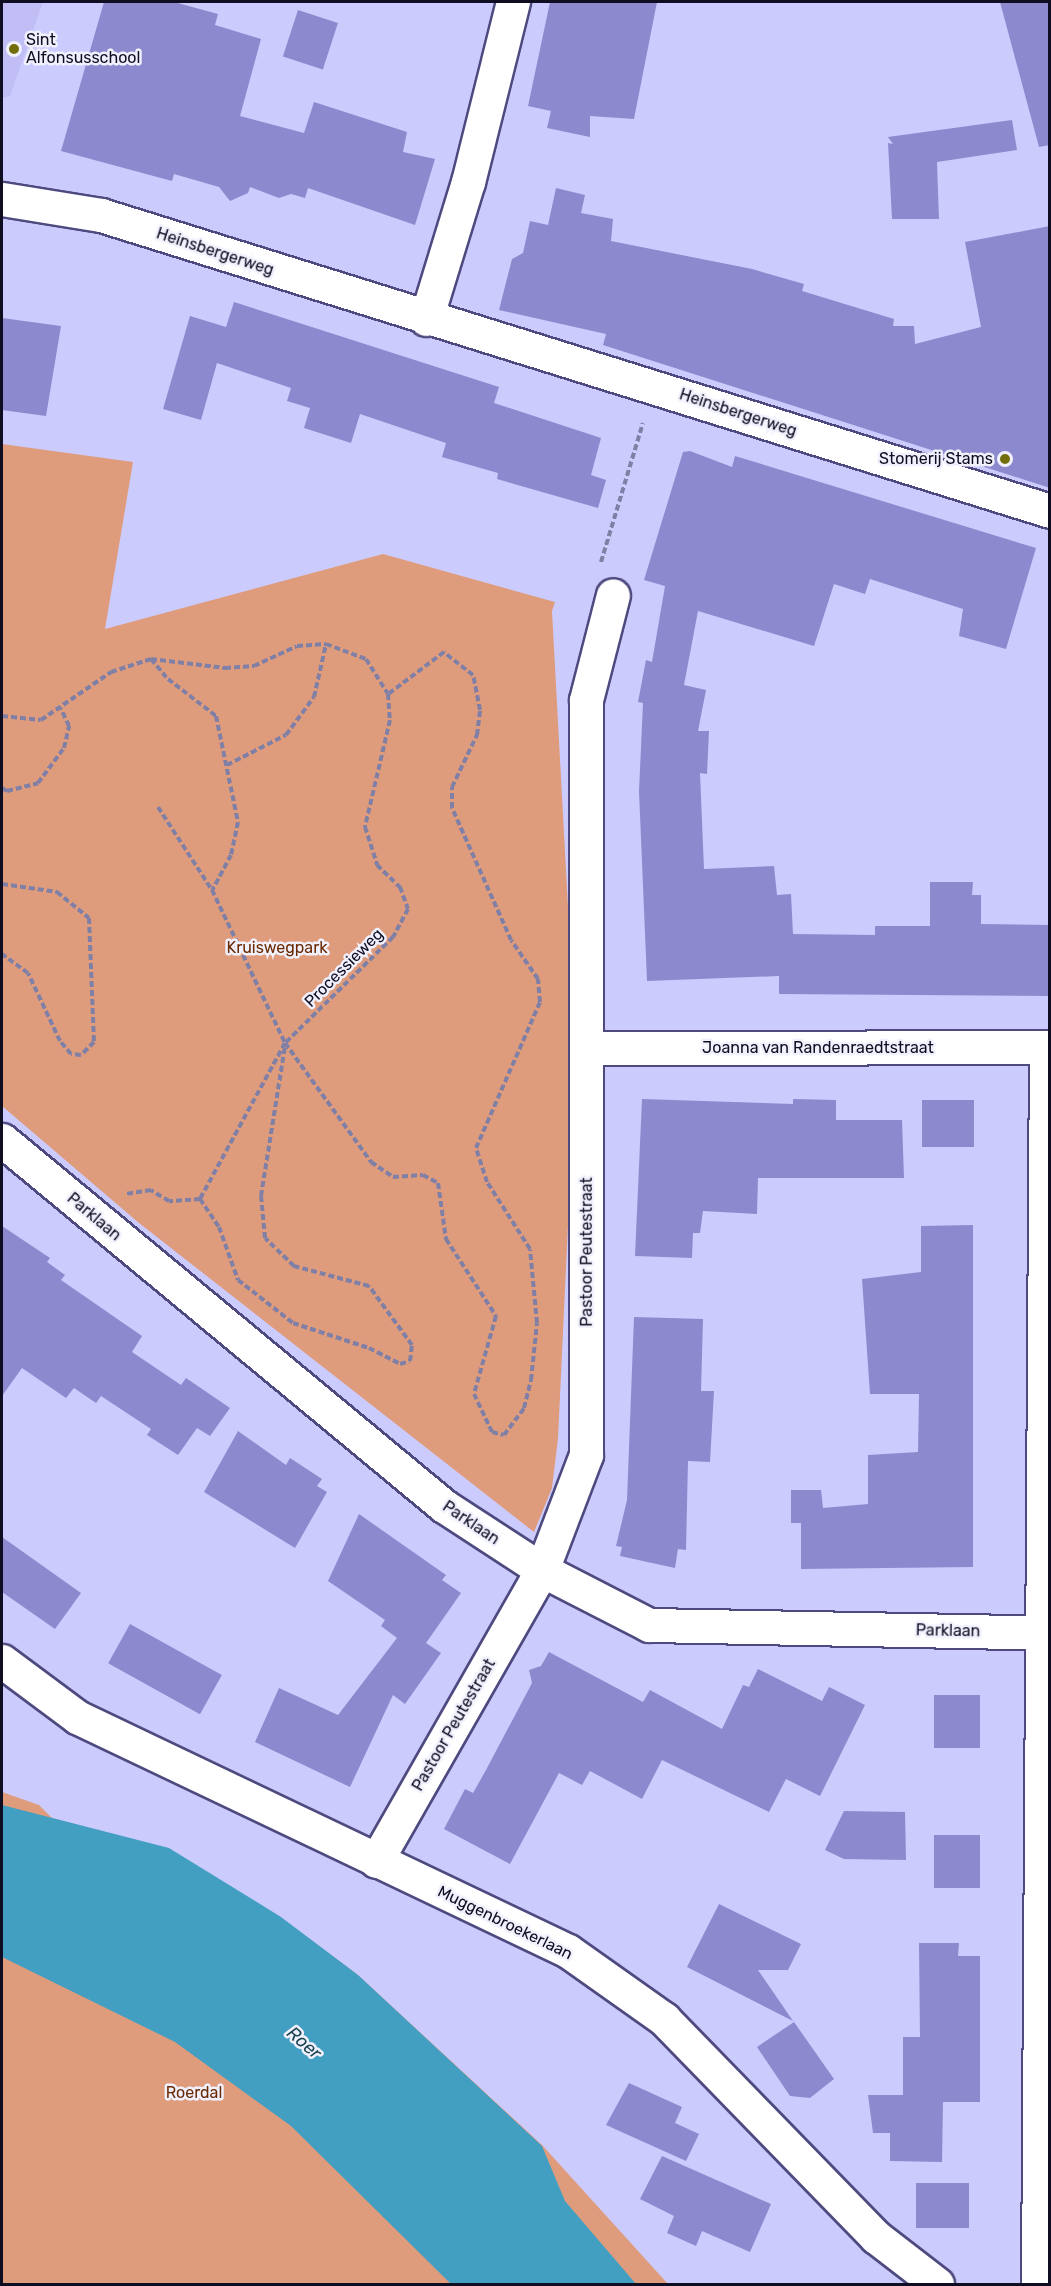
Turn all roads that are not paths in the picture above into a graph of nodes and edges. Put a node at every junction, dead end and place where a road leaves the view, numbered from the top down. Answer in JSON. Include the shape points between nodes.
{"nodes":[{"id":1,"x":513,"y":2,"type":"edge"},
{"id":2,"x":2,"y":199,"type":"edge"},
{"id":3,"x":426,"y":319,"type":"junction"},
{"id":4,"x":1050,"y":512,"type":"edge"},
{"id":5,"x":613,"y":595,"type":"road end"},
{"id":6,"x":587,"y":1048,"type":"junction"},
{"id":7,"x":1048,"y":1048,"type":"edge"},
{"id":8,"x":2,"y":1140,"type":"edge"},
{"id":9,"x":542,"y":1570,"type":"junction"},
{"id":10,"x":1047,"y":1633,"type":"edge"},
{"id":11,"x":2,"y":1661,"type":"edge"},
{"id":12,"x":376,"y":1861,"type":"junction"},
{"id":13,"x":937,"y":2284,"type":"edge"},
{"id":14,"x":1038,"y":2284,"type":"edge"}],
"edges":[{"from":1,"to":3,"type":"street","via":[[468,182]]},
{"from":2,"to":3,"type":"street","name":"Heinsbergerweg","via":[[102,215]]},
{"from":3,"to":4,"type":"street","name":"Heinsbergerweg"},
{"from":5,"to":6,"type":"street","name":"Pastoor Peutestraat","via":[[586,700]]},
{"from":6,"to":7,"type":"street","name":"Joanna van Randenraedtstraat"},
{"from":6,"to":9,"type":"street","name":"Pastoor Peutestraat","via":[[586,1455]]},
{"from":7,"to":10,"type":"street"},
{"from":8,"to":9,"type":"street","name":"Parklaan","via":[[444,1506]]},
{"from":9,"to":10,"type":"street","name":"Parklaan","via":[[649,1624]]},
{"from":9,"to":12,"type":"street","name":"Pastoor Peutestraat"},
{"from":10,"to":14,"type":"street"},
{"from":11,"to":12,"type":"street","name":"Muggenbroekerlaan","via":[[77,1718]]},
{"from":12,"to":13,"type":"street","name":"Muggenbroekerlaan","via":[[568,1951],[664,2019],[876,2237]]}]}
